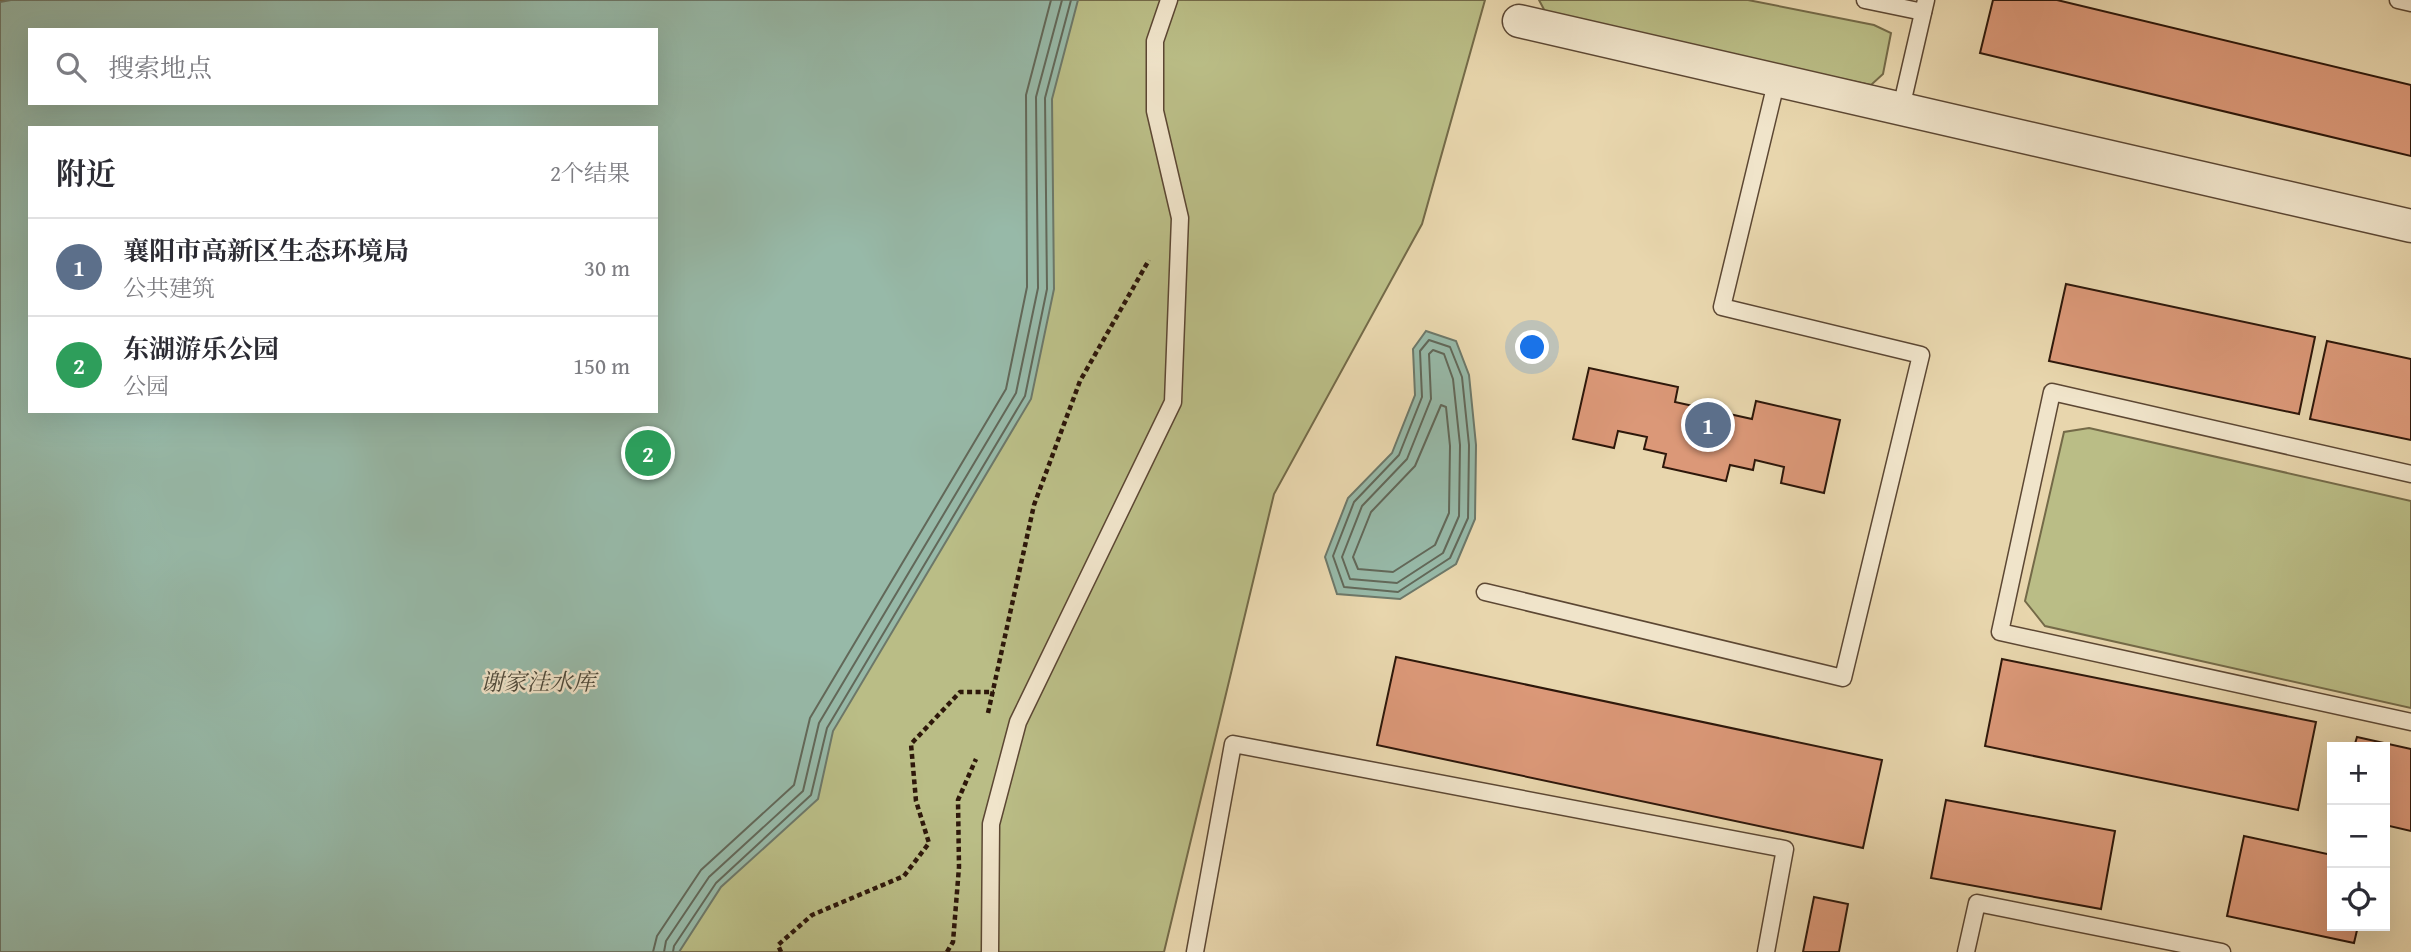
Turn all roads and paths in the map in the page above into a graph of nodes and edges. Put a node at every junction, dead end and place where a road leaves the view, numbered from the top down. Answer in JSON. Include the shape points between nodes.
{"nodes":[{"id":1,"x":1169,"y":0,"type":"edge"},
{"id":2,"x":1865,"y":0,"type":"edge"},
{"id":3,"x":2398,"y":0,"type":"edge"},
{"id":4,"x":2411,"y":3,"type":"edge"},
{"id":5,"x":1925,"y":6,"type":"edge"},
{"id":6,"x":1519,"y":21,"type":"dead end"},
{"id":7,"x":1777,"y":79,"type":"junction"},
{"id":8,"x":1901,"y":108,"type":"junction"},
{"id":9,"x":1180,"y":218,"type":"junction"},
{"id":10,"x":2411,"y":226,"type":"edge"},
{"id":11,"x":2411,"y":474,"type":"edge"},
{"id":12,"x":1485,"y":592,"type":"dead end"},
{"id":13,"x":2411,"y":722,"type":"edge"},
{"id":14,"x":781,"y":952,"type":"edge"},
{"id":15,"x":990,"y":952,"type":"edge"},
{"id":16,"x":1195,"y":952,"type":"edge"},
{"id":17,"x":1766,"y":952,"type":"edge"},
{"id":18,"x":1966,"y":952,"type":"edge"},
{"id":19,"x":2222,"y":952,"type":"edge"}],
"edges":[{"from":1,"to":9,"type":"lane","via":[[1155,41],[1155,111]]},
{"from":2,"to":5,"type":"lane"},
{"from":3,"to":4,"type":"lane"},
{"from":5,"to":8,"type":"lane"},
{"from":6,"to":7,"type":"street"},
{"from":7,"to":8,"type":"street"},
{"from":7,"to":12,"type":"lane","via":[[1722,307],[1921,355],[1843,678]]},
{"from":8,"to":10,"type":"street"},
{"from":9,"to":14,"type":"path","via":[[1145,265],[1080,380],[1034,505],[993,692],[960,692],[911,744],[916,801],[929,843],[904,876],[812,915],[778,944]]},
{"from":9,"to":15,"type":"lane","via":[[1173,402],[1018,722],[991,824]]},
{"from":11,"to":13,"type":"lane","via":[[2053,392],[2000,632]]},
{"from":16,"to":17,"type":"lane","via":[[1233,744],[1785,849]]},
{"from":18,"to":19,"type":"lane","via":[[1976,903]]}]}
